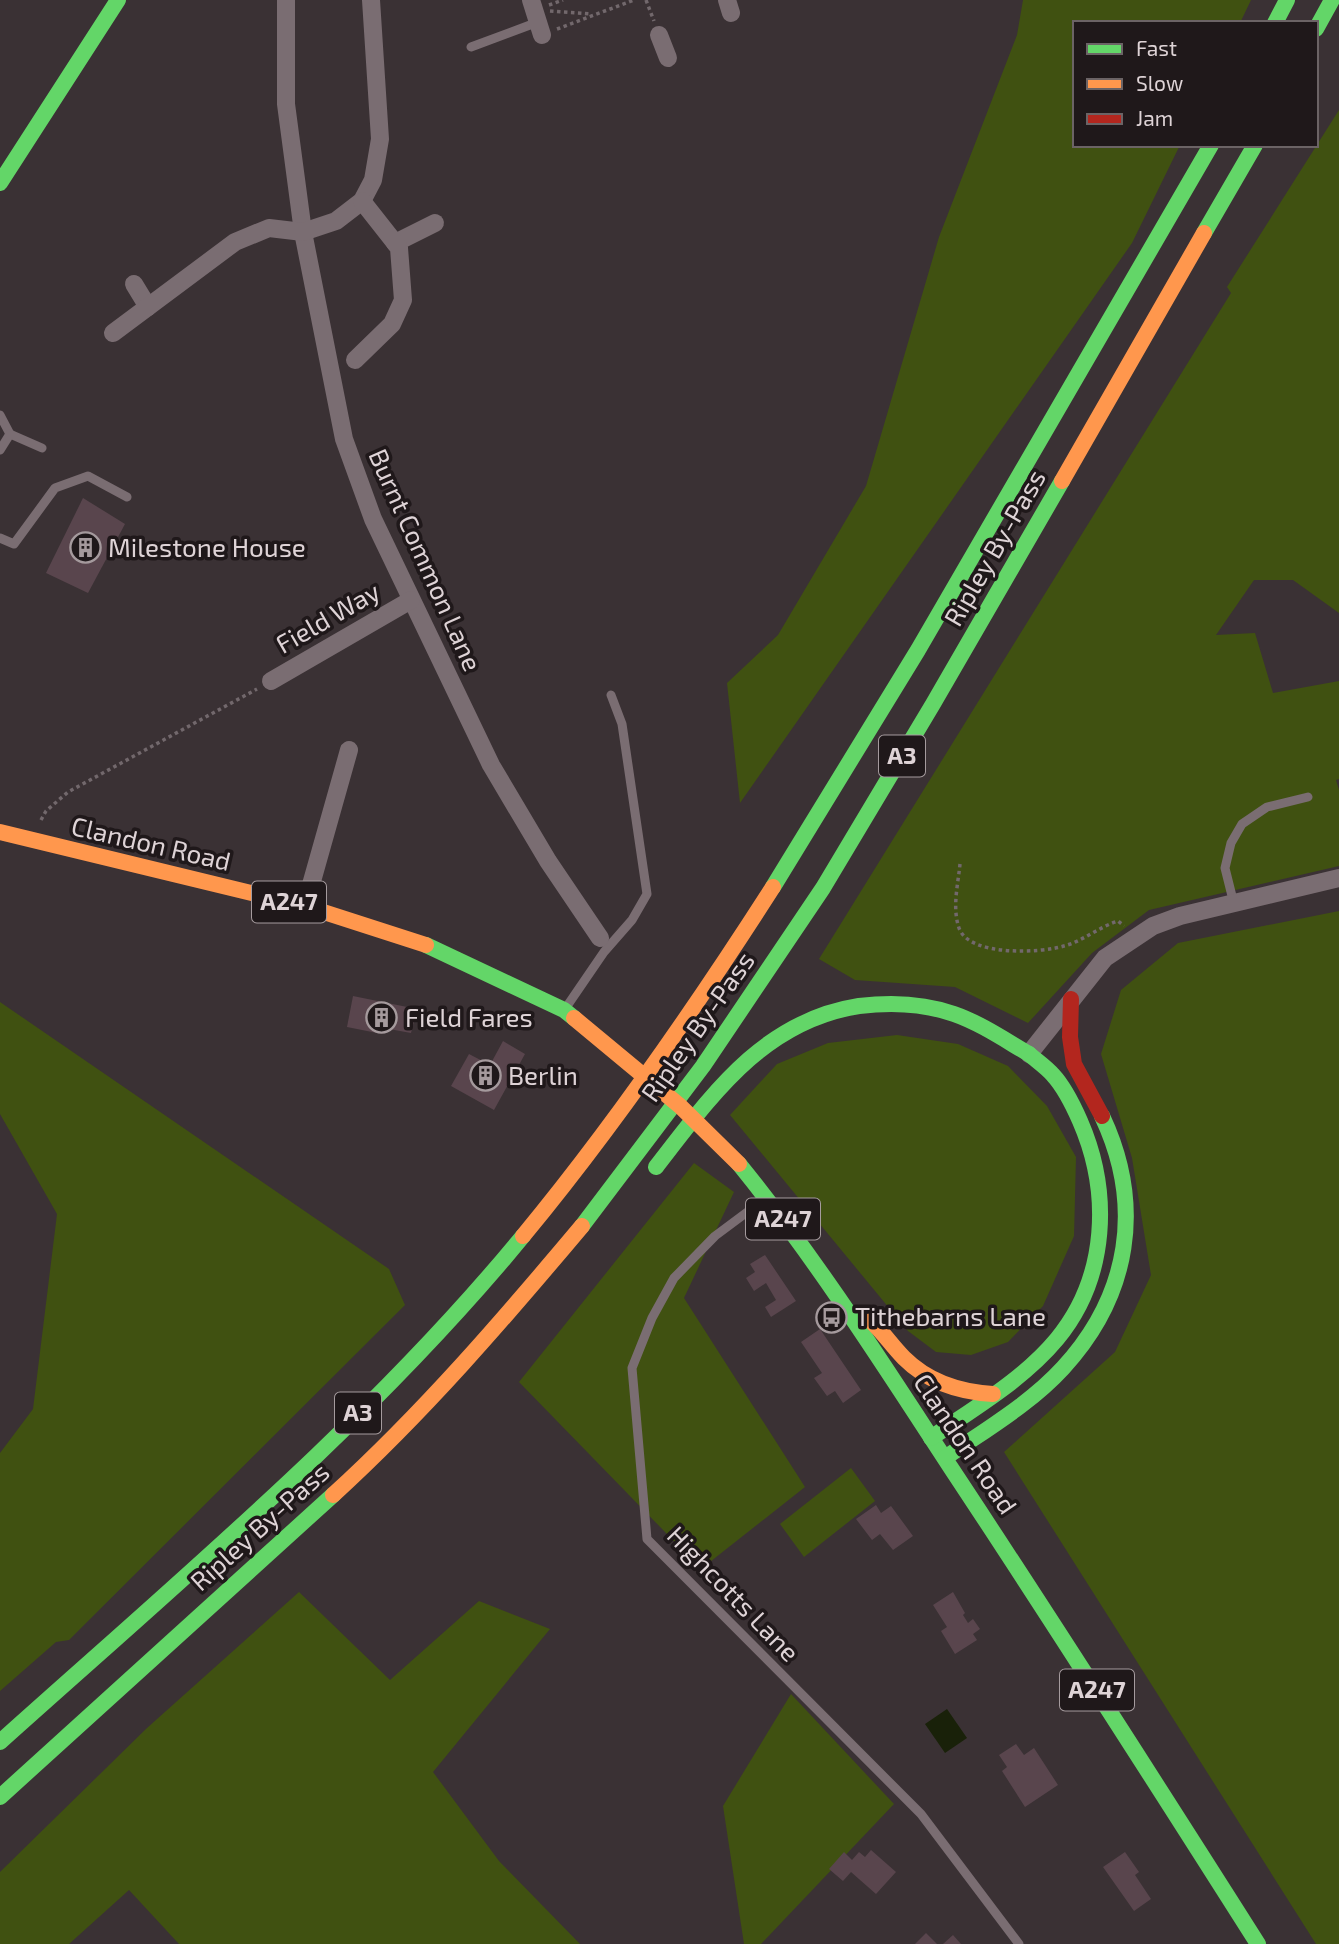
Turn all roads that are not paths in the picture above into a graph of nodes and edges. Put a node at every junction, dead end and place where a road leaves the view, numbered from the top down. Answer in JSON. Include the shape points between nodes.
{"nodes":[{"id":1,"x":118,"y":0,"type":"edge"},
{"id":2,"x":286,"y":0,"type":"edge"},
{"id":3,"x":371,"y":0,"type":"edge"},
{"id":4,"x":1287,"y":0,"type":"edge"},
{"id":5,"x":1332,"y":0,"type":"edge"},
{"id":6,"x":536,"y":17,"type":"edge"},
{"id":7,"x":1276,"y":21,"type":"edge"},
{"id":8,"x":1318,"y":25,"type":"edge"},
{"id":9,"x":659,"y":35,"type":"dead end"},
{"id":10,"x":471,"y":47,"type":"dead end"},
{"id":11,"x":668,"y":58,"type":"dead end"},
{"id":12,"x":1210,"y":147,"type":"edge"},
{"id":13,"x":1254,"y":147,"type":"edge"},
{"id":14,"x":0,"y":183,"type":"edge"},
{"id":15,"x":362,"y":201,"type":"junction"},
{"id":16,"x":435,"y":223,"type":"dead end"},
{"id":17,"x":303,"y":232,"type":"junction"},
{"id":18,"x":395,"y":243,"type":"junction"},
{"id":19,"x":134,"y":284,"type":"dead end"},
{"id":20,"x":148,"y":307,"type":"junction"},
{"id":21,"x":113,"y":333,"type":"dead end"},
{"id":22,"x":355,"y":359,"type":"dead end"},
{"id":23,"x":0,"y":415,"type":"edge"},
{"id":24,"x":10,"y":434,"type":"junction"},
{"id":25,"x":41,"y":448,"type":"dead end"},
{"id":26,"x":0,"y":450,"type":"edge"},
{"id":27,"x":127,"y":497,"type":"dead end"},
{"id":28,"x":0,"y":538,"type":"edge"},
{"id":29,"x":411,"y":600,"type":"junction"},
{"id":30,"x":271,"y":681,"type":"road end"},
{"id":31,"x":611,"y":695,"type":"dead end"},
{"id":32,"x":349,"y":750,"type":"dead end"},
{"id":33,"x":1308,"y":797,"type":"dead end"},
{"id":34,"x":0,"y":832,"type":"edge"},
{"id":35,"x":1339,"y":878,"type":"edge"},
{"id":36,"x":1234,"y":904,"type":"junction"},
{"id":37,"x":305,"y":906,"type":"junction"},
{"id":38,"x":602,"y":945,"type":"junction"},
{"id":39,"x":1071,"y":999,"type":"junction"},
{"id":40,"x":569,"y":1014,"type":"junction"},
{"id":41,"x":1029,"y":1055,"type":"junction"},
{"id":42,"x":646,"y":1180,"type":"dead end"},
{"id":43,"x":767,"y":1197,"type":"junction"},
{"id":44,"x":823,"y":1276,"type":"junction"},
{"id":45,"x":552,"y":1287,"type":"dead end"},
{"id":46,"x":494,"y":1331,"type":"junction"},
{"id":47,"x":993,"y":1394,"type":"junction"},
{"id":48,"x":931,"y":1438,"type":"junction"},
{"id":49,"x":945,"y":1458,"type":"junction"},
{"id":50,"x":0,"y":1742,"type":"edge"},
{"id":51,"x":0,"y":1797,"type":"edge"},
{"id":52,"x":1019,"y":1944,"type":"edge"},
{"id":53,"x":1258,"y":1944,"type":"edge"}],
"edges":[{"from":1,"to":14,"type":"main road"},
{"from":2,"to":17,"type":"street","name":"Burnt Common Lane","via":[[286,104]]},
{"from":3,"to":15,"type":"street","via":[[380,139],[373,180]]},
{"from":4,"to":7,"type":"main road"},
{"from":5,"to":8,"type":"main road"},
{"from":6,"to":10,"type":"lane"},
{"from":9,"to":11,"type":"street"},
{"from":12,"to":50,"type":"main road","name":"Ripley By-Pass","number":"A3","via":[[898,685],[731,953],[625,1107],[466,1303],[398,1374]]},
{"from":13,"to":46,"type":"main road","name":"Ripley By-Pass","number":"A3","via":[[823,888],[703,1066],[603,1201]]},
{"from":15,"to":17,"type":"street","via":[[336,221]]},
{"from":15,"to":18,"type":"street"},
{"from":16,"to":18,"type":"street"},
{"from":17,"to":20,"type":"street","via":[[269,228],[234,242]]},
{"from":17,"to":29,"type":"street","name":"Burnt Common Lane","via":[[344,439],[373,519]]},
{"from":18,"to":22,"type":"street","via":[[402,300],[392,324]]},
{"from":19,"to":20,"type":"street"},
{"from":20,"to":21,"type":"street"},
{"from":23,"to":24,"type":"lane"},
{"from":24,"to":25,"type":"lane"},
{"from":24,"to":26,"type":"lane"},
{"from":27,"to":28,"type":"lane","via":[[88,476],[55,488],[14,544]]},
{"from":29,"to":30,"type":"street","name":"Field Way"},
{"from":29,"to":38,"type":"street","name":"Burnt Common Lane","via":[[491,765]]},
{"from":31,"to":38,"type":"lane","via":[[622,724],[647,894],[632,920]]},
{"from":32,"to":37,"type":"street"},
{"from":33,"to":36,"type":"lane","via":[[1267,807],[1242,824],[1225,868]]},
{"from":34,"to":37,"type":"main road","name":"Clandon Road","number":"A247"},
{"from":35,"to":36,"type":"street"},
{"from":36,"to":39,"type":"street","via":[[1153,926],[1105,958]]},
{"from":37,"to":40,"type":"main road","name":"Clandon Road","number":"A247","via":[[427,945]]},
{"from":38,"to":40,"type":"lane"},
{"from":39,"to":41,"type":"street"},
{"from":39,"to":49,"type":"main road","via":[[1072,1056],[1077,1074],[1112,1139],[1127,1200],[1118,1269],[1107,1301],[1071,1359],[1045,1385]]},
{"from":40,"to":43,"type":"main road","name":"Clandon Road","number":"A247","bridge":true,"via":[[706,1129]]},
{"from":41,"to":42,"type":"main road","via":[[963,1017],[929,1008],[891,1003],[824,1013],[779,1033],[734,1071]]},
{"from":41,"to":47,"type":"main road","via":[[1052,1073],[1083,1126],[1099,1183],[1101,1222],[1096,1263],[1080,1304],[1059,1337]]},
{"from":43,"to":44,"type":"main road","name":"Clandon Road","number":"A247"},
{"from":43,"to":52,"type":"lane","name":"Highcotts Lane","via":[[715,1236],[674,1278],[632,1368],[648,1539],[921,1814]]},
{"from":44,"to":47,"type":"main road","via":[[927,1376],[960,1390]]},
{"from":44,"to":48,"type":"main road","name":"Clandon Road","number":"A247"},
{"from":45,"to":46,"type":"main road"},
{"from":46,"to":51,"type":"main road","name":"Ripley By-Pass","number":"A3","via":[[357,1473]]},
{"from":47,"to":48,"type":"main road"},
{"from":48,"to":49,"type":"main road","name":"Clandon Road","number":"A247"},
{"from":49,"to":53,"type":"main road","name":"Clandon Road","number":"A247"}]}
